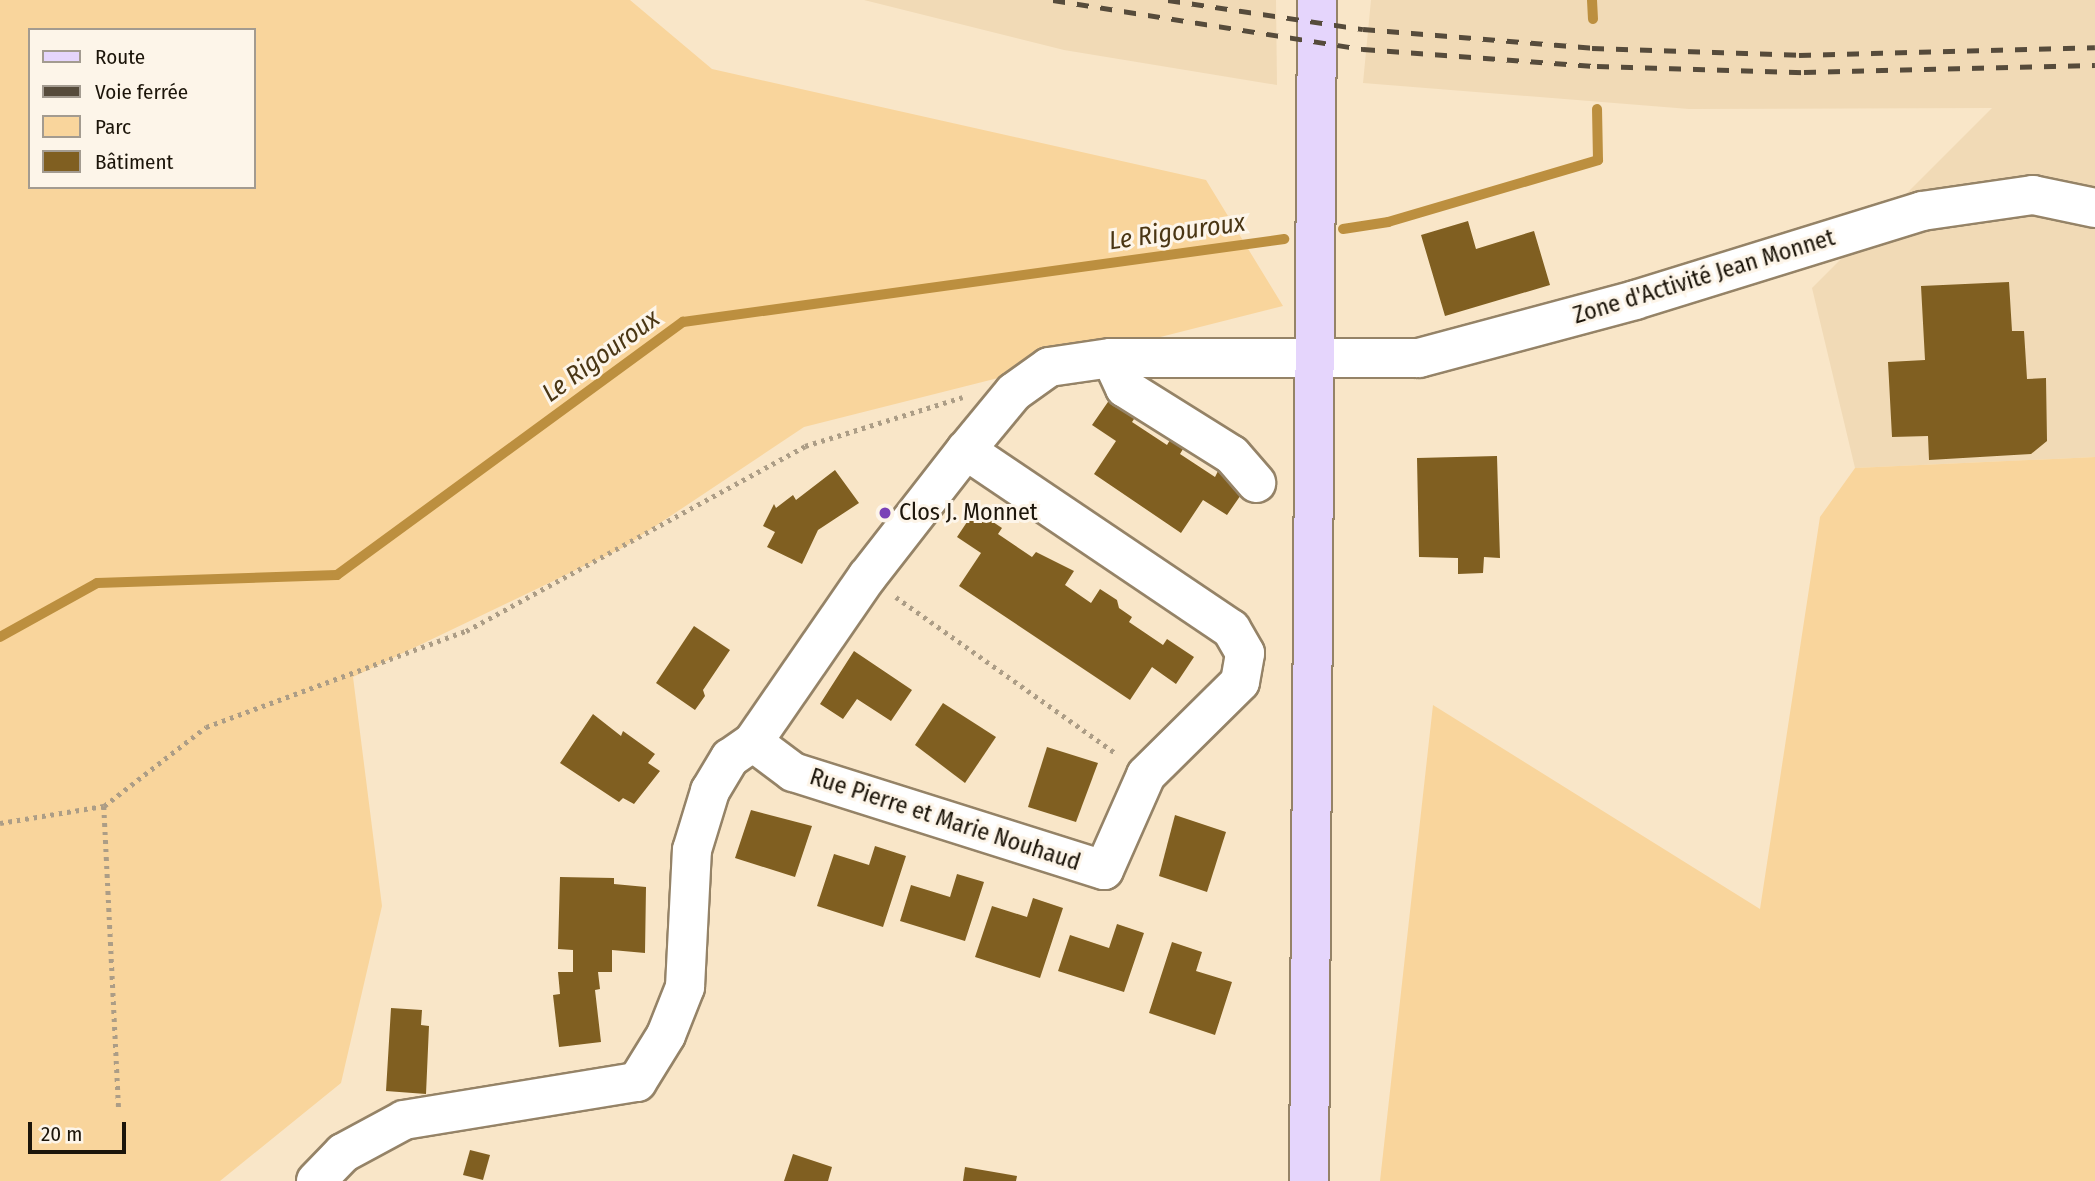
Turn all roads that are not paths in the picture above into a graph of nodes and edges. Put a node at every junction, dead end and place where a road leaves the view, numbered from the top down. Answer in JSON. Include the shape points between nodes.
{"nodes":[{"id":1,"x":1317,"y":0,"type":"edge"},
{"id":2,"x":2095,"y":208,"type":"edge"},
{"id":3,"x":1111,"y":358,"type":"junction"},
{"id":4,"x":1312,"y":358,"type":"junction"},
{"id":5,"x":966,"y":450,"type":"junction"},
{"id":6,"x":1256,"y":484,"type":"dead end"},
{"id":7,"x":753,"y":742,"type":"junction"},
{"id":8,"x":316,"y":1181,"type":"edge"},
{"id":9,"x":1309,"y":1181,"type":"edge"}],
"edges":[{"from":1,"to":4,"type":"main road"},
{"from":2,"to":4,"type":"street","name":"Zone d'Activité Jean Monnet","via":[[2033,195],[1922,211],[1635,300],[1419,358]]},
{"from":3,"to":4,"type":"street"},
{"from":3,"to":5,"type":"street","via":[[1049,367],[1014,392]]},
{"from":3,"to":6,"type":"street","via":[[1125,388],[1232,455]]},
{"from":4,"to":9,"type":"main road"},
{"from":5,"to":7,"type":"street","via":[[867,577]]},
{"from":5,"to":7,"type":"street","name":"Rue Pierre et Marie Nouhaud","via":[[1231,629],[1245,653],[1240,682],[1146,775],[1104,870],[793,772]]},
{"from":7,"to":8,"type":"street","via":[[730,758],[710,791],[692,850],[685,987],[666,1035],[637,1082],[404,1120],[343,1153]]}]}
